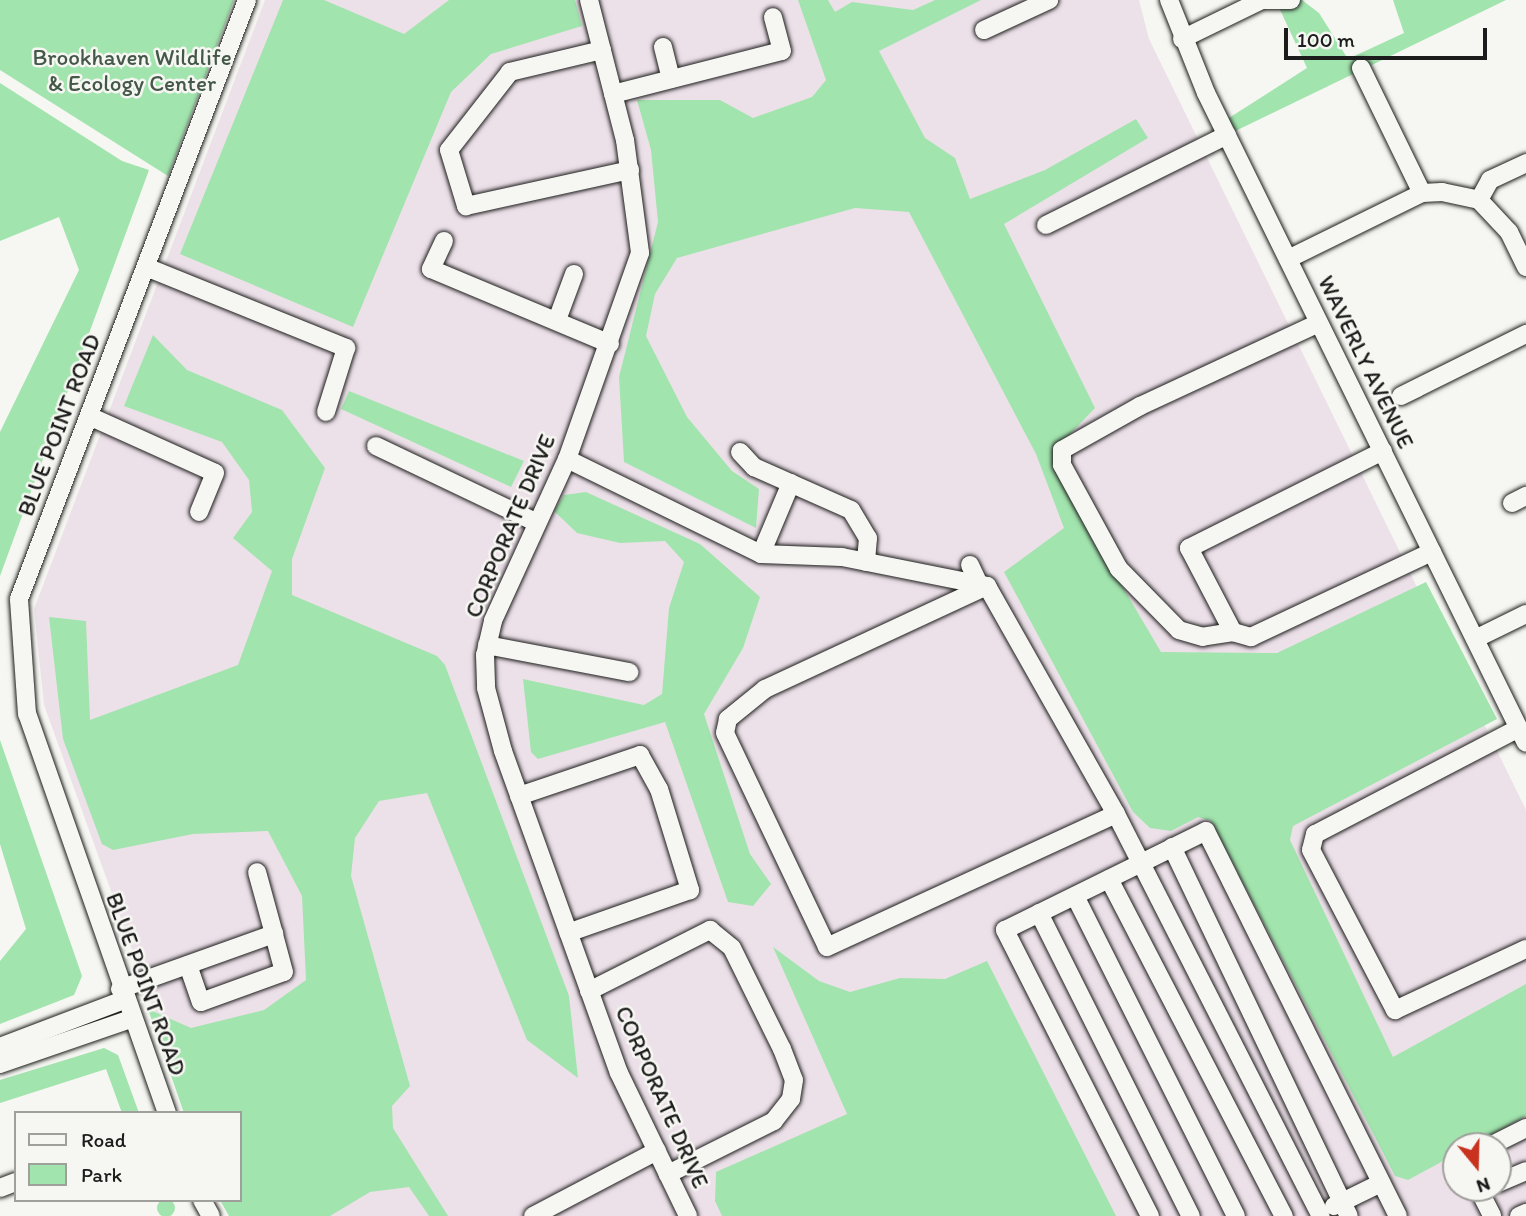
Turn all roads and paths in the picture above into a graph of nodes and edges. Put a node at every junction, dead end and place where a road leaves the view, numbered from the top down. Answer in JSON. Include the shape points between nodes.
{"nodes":[{"id":1,"x":247,"y":0,"type":"edge"},
{"id":2,"x":589,"y":0,"type":"edge"},
{"id":3,"x":1049,"y":0,"type":"edge"},
{"id":4,"x":1169,"y":0,"type":"edge"},
{"id":5,"x":1262,"y":0,"type":"edge"},
{"id":6,"x":1291,"y":0,"type":"edge"},
{"id":7,"x":773,"y":17,"type":"dead end"},
{"id":8,"x":984,"y":30,"type":"dead end"},
{"id":9,"x":1182,"y":40,"type":"junction"},
{"id":10,"x":663,"y":47,"type":"dead end"},
{"id":11,"x":602,"y":50,"type":"junction"},
{"id":12,"x":1360,"y":68,"type":"dead end"},
{"id":13,"x":671,"y":79,"type":"junction"},
{"id":14,"x":613,"y":94,"type":"junction"},
{"id":15,"x":1227,"y":135,"type":"junction"},
{"id":16,"x":1526,"y":163,"type":"edge"},
{"id":17,"x":630,"y":170,"type":"junction"},
{"id":18,"x":1422,"y":193,"type":"junction"},
{"id":19,"x":1479,"y":200,"type":"junction"},
{"id":20,"x":1046,"y":225,"type":"dead end"},
{"id":21,"x":444,"y":241,"type":"dead end"},
{"id":22,"x":1288,"y":259,"type":"junction"},
{"id":23,"x":146,"y":267,"type":"junction"},
{"id":24,"x":1526,"y":267,"type":"edge"},
{"id":25,"x":574,"y":274,"type":"dead end"},
{"id":26,"x":557,"y":320,"type":"junction"},
{"id":27,"x":1319,"y":323,"type":"junction"},
{"id":28,"x":1526,"y":334,"type":"edge"},
{"id":29,"x":611,"y":344,"type":"junction"},
{"id":30,"x":1401,"y":396,"type":"dead end"},
{"id":31,"x":326,"y":412,"type":"dead end"},
{"id":32,"x":89,"y":416,"type":"junction"},
{"id":33,"x":376,"y":446,"type":"dead end"},
{"id":34,"x":740,"y":452,"type":"dead end"},
{"id":35,"x":1383,"y":452,"type":"junction"},
{"id":36,"x":566,"y":458,"type":"junction"},
{"id":37,"x":791,"y":483,"type":"junction"},
{"id":38,"x":199,"y":512,"type":"dead end"},
{"id":39,"x":535,"y":522,"type":"junction"},
{"id":40,"x":753,"y":551,"type":"junction"},
{"id":41,"x":1433,"y":552,"type":"junction"},
{"id":42,"x":866,"y":562,"type":"junction"},
{"id":43,"x":970,"y":565,"type":"dead end"},
{"id":44,"x":983,"y":585,"type":"junction"},
{"id":45,"x":1526,"y":614,"type":"edge"},
{"id":46,"x":1233,"y":632,"type":"junction"},
{"id":47,"x":1475,"y":639,"type":"junction"},
{"id":48,"x":487,"y":645,"type":"junction"},
{"id":49,"x":629,"y":672,"type":"dead end"},
{"id":50,"x":1522,"y":736,"type":"edge"},
{"id":51,"x":519,"y":796,"type":"junction"},
{"id":52,"x":1116,"y":814,"type":"junction"},
{"id":53,"x":1172,"y":847,"type":"junction"},
{"id":54,"x":1141,"y":863,"type":"junction"},
{"id":55,"x":257,"y":872,"type":"dead end"},
{"id":56,"x":1109,"y":879,"type":"junction"},
{"id":57,"x":1075,"y":896,"type":"junction"},
{"id":58,"x":1039,"y":913,"type":"junction"},
{"id":59,"x":568,"y":933,"type":"junction"},
{"id":60,"x":274,"y":934,"type":"junction"},
{"id":61,"x":1526,"y":949,"type":"edge"},
{"id":62,"x":188,"y":965,"type":"junction"},
{"id":63,"x":589,"y":991,"type":"junction"},
{"id":64,"x":122,"y":995,"type":"junction"},
{"id":65,"x":131,"y":1019,"type":"junction"},
{"id":66,"x":0,"y":1047,"type":"edge"},
{"id":67,"x":0,"y":1064,"type":"edge"},
{"id":68,"x":166,"y":1111,"type":"edge"},
{"id":69,"x":657,"y":1151,"type":"junction"},
{"id":70,"x":668,"y":1174,"type":"junction"},
{"id":71,"x":1381,"y":1183,"type":"junction"},
{"id":72,"x":1346,"y":1209,"type":"edge"},
{"id":73,"x":1526,"y":1213,"type":"edge"},
{"id":74,"x":1320,"y":1215,"type":"edge"},
{"id":75,"x":533,"y":1216,"type":"edge"},
{"id":76,"x":688,"y":1216,"type":"edge"},
{"id":77,"x":1150,"y":1216,"type":"edge"},
{"id":78,"x":1191,"y":1216,"type":"edge"},
{"id":79,"x":1236,"y":1216,"type":"edge"},
{"id":80,"x":1284,"y":1216,"type":"edge"},
{"id":81,"x":1398,"y":1216,"type":"edge"},
{"id":82,"x":1519,"y":1216,"type":"edge"}],
"edges":[{"from":1,"to":23,"type":"street","name":"BLUE POINT ROAD"},
{"from":2,"to":11,"type":"street","name":"CORPORATE DRIVE"},
{"from":3,"to":8,"type":"street"},
{"from":4,"to":9,"type":"street","name":"WAVERLY AVENUE"},
{"from":5,"to":6,"type":"street"},
{"from":5,"to":9,"type":"street"},
{"from":7,"to":13,"type":"street","via":[[782,51]]},
{"from":9,"to":15,"type":"street","name":"WAVERLY AVENUE"},
{"from":10,"to":13,"type":"street"},
{"from":11,"to":14,"type":"street","name":"CORPORATE DRIVE"},
{"from":11,"to":17,"type":"street","via":[[510,72],[449,150],[466,206]]},
{"from":12,"to":18,"type":"street"},
{"from":13,"to":14,"type":"street"},
{"from":14,"to":17,"type":"street","name":"CORPORATE DRIVE"},
{"from":15,"to":20,"type":"street"},
{"from":15,"to":22,"type":"street","name":"WAVERLY AVENUE"},
{"from":16,"to":19,"type":"street","via":[[1490,180]]},
{"from":17,"to":29,"type":"street","name":"CORPORATE DRIVE","via":[[640,253]]},
{"from":18,"to":19,"type":"street"},
{"from":18,"to":22,"type":"street"},
{"from":19,"to":24,"type":"street","via":[[1509,232]]},
{"from":21,"to":26,"type":"street","via":[[431,269]]},
{"from":22,"to":27,"type":"street","name":"WAVERLY AVENUE"},
{"from":23,"to":31,"type":"street","via":[[346,348]]},
{"from":23,"to":32,"type":"street","name":"BLUE POINT ROAD"},
{"from":25,"to":26,"type":"street"},
{"from":26,"to":29,"type":"street"},
{"from":27,"to":35,"type":"street","name":"WAVERLY AVENUE"},
{"from":27,"to":46,"type":"street","via":[[1131,410],[1062,450],[1062,465],[1119,569],[1179,629],[1203,637]]},
{"from":28,"to":30,"type":"street"},
{"from":29,"to":36,"type":"street","name":"CORPORATE DRIVE"},
{"from":32,"to":38,"type":"street","via":[[215,473]]},
{"from":32,"to":64,"type":"street","name":"BLUE POINT ROAD","via":[[19,599],[18,646],[27,714]]},
{"from":33,"to":39,"type":"street"},
{"from":34,"to":37,"type":"street","via":[[754,467]]},
{"from":35,"to":41,"type":"street","name":"WAVERLY AVENUE"},
{"from":35,"to":46,"type":"street","via":[[1189,548]]},
{"from":36,"to":39,"type":"street","name":"CORPORATE DRIVE"},
{"from":36,"to":40,"type":"street"},
{"from":37,"to":40,"type":"street"},
{"from":37,"to":42,"type":"street","via":[[851,510],[869,538]]},
{"from":39,"to":48,"type":"street","name":"CORPORATE DRIVE"},
{"from":40,"to":42,"type":"street"},
{"from":41,"to":46,"type":"street","via":[[1251,637]]},
{"from":41,"to":47,"type":"street","name":"WAVERLY AVENUE"},
{"from":42,"to":44,"type":"street","via":[[932,570]]},
{"from":43,"to":44,"type":"street"},
{"from":44,"to":52,"type":"street"},
{"from":44,"to":52,"type":"street","via":[[765,689],[728,719],[724,733],[827,947]]},
{"from":45,"to":47,"type":"street"},
{"from":47,"to":50,"type":"street","name":"WAVERLY AVENUE"},
{"from":48,"to":49,"type":"street"},
{"from":48,"to":51,"type":"street","name":"CORPORATE DRIVE","via":[[493,722]]},
{"from":50,"to":61,"type":"street","via":[[1315,834],[1311,850],[1395,1010]]},
{"from":51,"to":59,"type":"street","name":"CORPORATE DRIVE"},
{"from":51,"to":59,"type":"street","via":[[640,755],[659,789],[690,890]]},
{"from":52,"to":54,"type":"street"},
{"from":53,"to":54,"type":"street"},
{"from":53,"to":71,"type":"street","via":[[1206,831]]},
{"from":53,"to":72,"type":"street"},
{"from":54,"to":56,"type":"street"},
{"from":54,"to":74,"type":"street"},
{"from":55,"to":60,"type":"street"},
{"from":56,"to":57,"type":"street"},
{"from":56,"to":80,"type":"street"},
{"from":57,"to":58,"type":"street"},
{"from":57,"to":79,"type":"street"},
{"from":58,"to":77,"type":"street","via":[[1005,930]]},
{"from":58,"to":78,"type":"street"},
{"from":59,"to":63,"type":"street","name":"CORPORATE DRIVE"},
{"from":60,"to":62,"type":"street"},
{"from":60,"to":62,"type":"street","via":[[284,972],[201,1002]]},
{"from":62,"to":64,"type":"street"},
{"from":63,"to":69,"type":"street","name":"CORPORATE DRIVE"},
{"from":63,"to":70,"type":"street","via":[[710,930],[732,948],[782,1049],[794,1080],[791,1098],[774,1121]]},
{"from":64,"to":65,"type":"street","name":"BLUE POINT ROAD"},
{"from":64,"to":66,"type":"street"},
{"from":65,"to":67,"type":"street"},
{"from":65,"to":68,"type":"street","name":"BLUE POINT ROAD"},
{"from":69,"to":70,"type":"street","name":"CORPORATE DRIVE"},
{"from":69,"to":75,"type":"street"},
{"from":70,"to":76,"type":"street","name":"CORPORATE DRIVE"},
{"from":71,"to":72,"type":"street"},
{"from":71,"to":81,"type":"street"},
{"from":72,"to":74,"type":"street"},
{"from":73,"to":82,"type":"street"}]}
